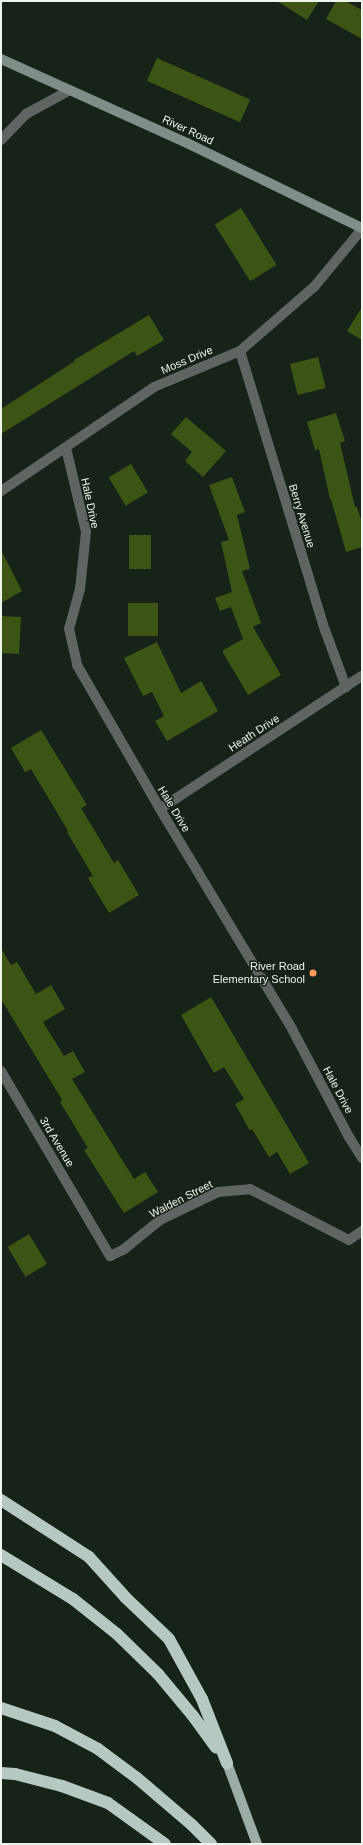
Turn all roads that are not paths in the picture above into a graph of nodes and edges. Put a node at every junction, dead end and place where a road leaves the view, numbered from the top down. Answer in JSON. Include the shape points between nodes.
{"nodes":[{"id":1,"x":1,"y":59,"type":"edge"},
{"id":2,"x":70,"y":90,"type":"junction"},
{"id":3,"x":1,"y":140,"type":"edge"},
{"id":4,"x":362,"y":228,"type":"edge"},
{"id":5,"x":240,"y":351,"type":"junction"},
{"id":6,"x":66,"y":448,"type":"junction"},
{"id":7,"x":1,"y":491,"type":"edge"},
{"id":8,"x":362,"y":676,"type":"edge"},
{"id":9,"x":346,"y":687,"type":"junction"},
{"id":10,"x":160,"y":809,"type":"junction"},
{"id":11,"x":1,"y":1071,"type":"edge"},
{"id":12,"x":362,"y":1158,"type":"edge"},
{"id":13,"x":93,"y":1225,"type":"joint"},
{"id":14,"x":362,"y":1231,"type":"edge"},
{"id":15,"x":1,"y":1500,"type":"edge"},
{"id":16,"x":1,"y":1555,"type":"edge"},
{"id":17,"x":1,"y":1708,"type":"edge"},
{"id":18,"x":227,"y":1763,"type":"junction"},
{"id":19,"x":1,"y":1773,"type":"edge"},
{"id":20,"x":165,"y":1844,"type":"edge"},
{"id":21,"x":211,"y":1844,"type":"edge"},
{"id":22,"x":257,"y":1844,"type":"edge"}],
"edges":[{"from":1,"to":2,"type":"main road","name":"River Road"},
{"from":2,"to":3,"type":"street","via":[[26,114]]},
{"from":2,"to":4,"type":"main road","name":"River Road","via":[[187,143]]},
{"from":4,"to":5,"type":"street","name":"Moss Drive","via":[[314,287]]},
{"from":5,"to":6,"type":"street","name":"Moss Drive","via":[[154,387]]},
{"from":5,"to":9,"type":"street","name":"Berry Avenue","via":[[323,623]]},
{"from":6,"to":7,"type":"street","name":"Moss Drive"},
{"from":6,"to":10,"type":"street","name":"Hale Drive","via":[[86,532],[80,589],[69,629],[77,665]]},
{"from":8,"to":9,"type":"street","name":"Heath Drive"},
{"from":9,"to":10,"type":"street","name":"Heath Drive"},
{"from":10,"to":12,"type":"street","name":"Hale Drive","via":[[292,1029]]},
{"from":11,"to":13,"type":"street","name":"3rd Avenue"},
{"from":13,"to":14,"type":"street","name":"Walden Street","via":[[110,1256],[123,1250],[160,1220],[218,1192],[250,1189],[349,1240]]},
{"from":15,"to":18,"type":"highway","via":[[89,1557],[126,1598],[169,1639],[202,1699]]},
{"from":16,"to":18,"type":"highway","via":[[73,1599],[117,1634],[158,1674],[194,1716]]},
{"from":17,"to":21,"type":"highway","via":[[55,1726],[98,1749],[192,1825]]},
{"from":18,"to":22,"type":"main road"},
{"from":19,"to":20,"type":"highway","via":[[62,1786],[108,1803]]}]}
